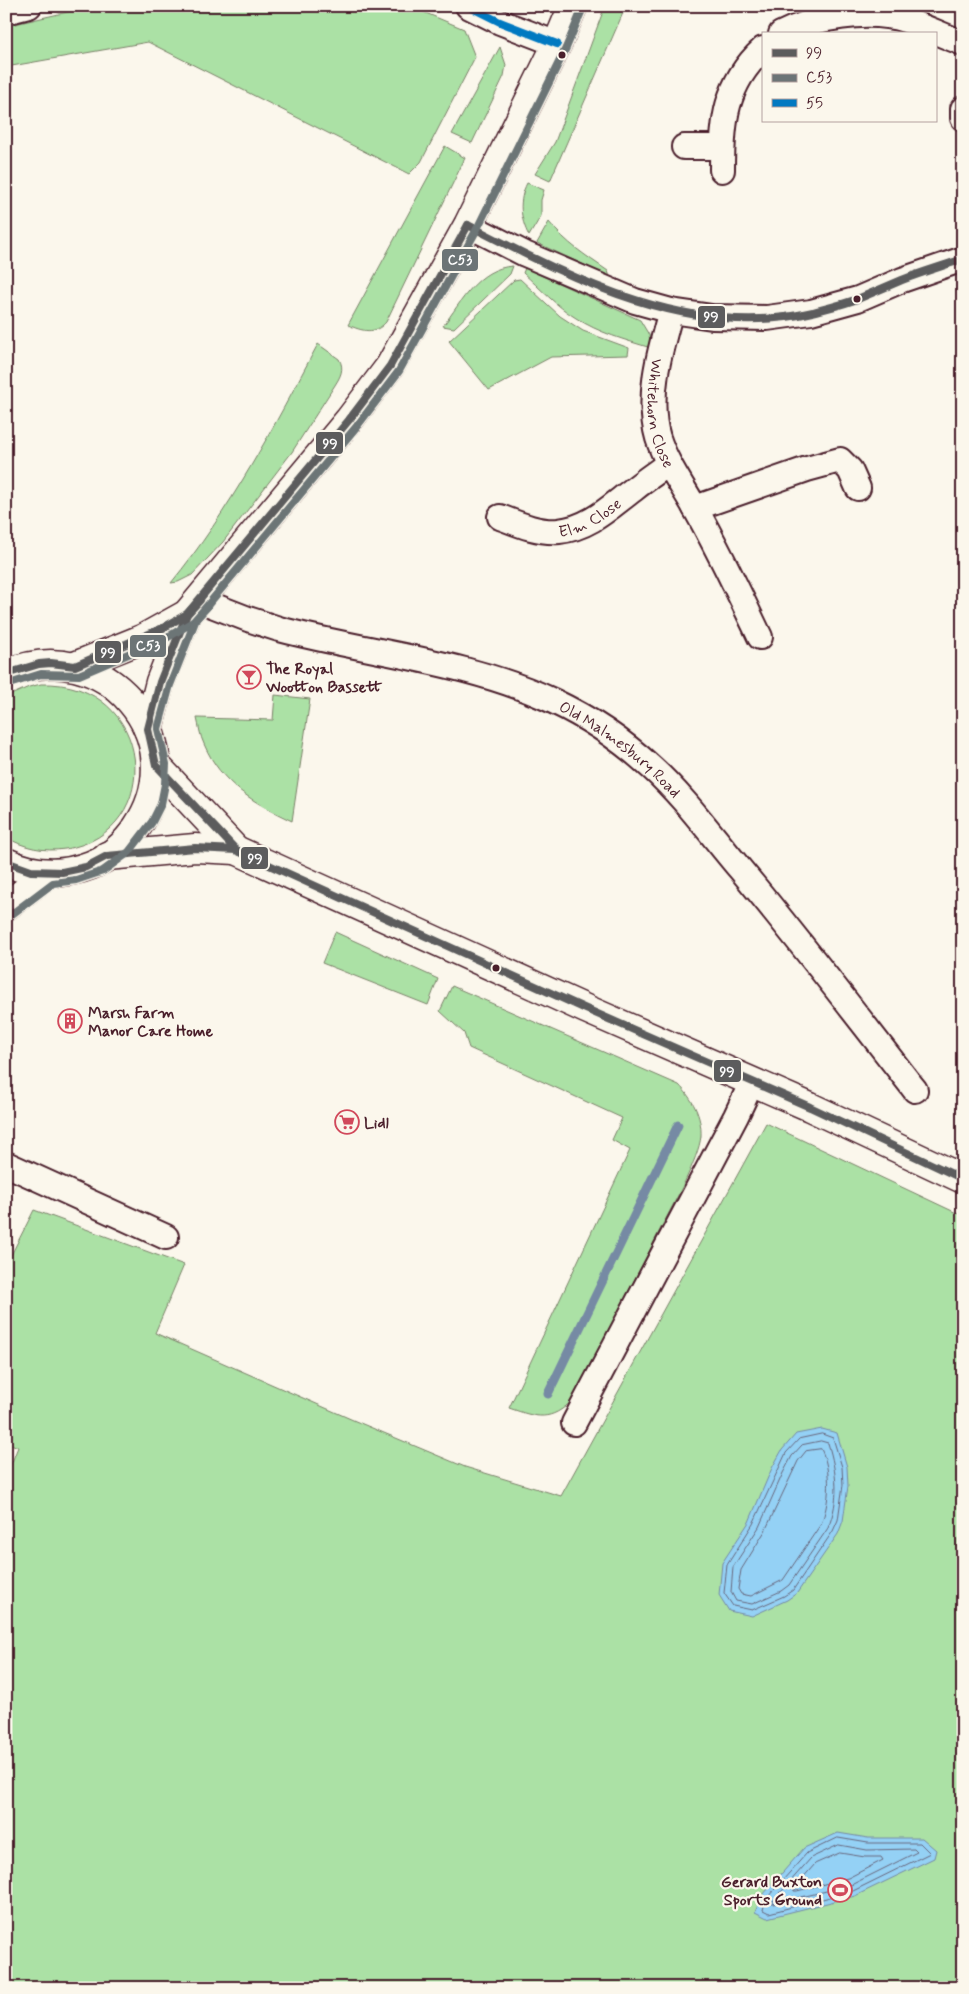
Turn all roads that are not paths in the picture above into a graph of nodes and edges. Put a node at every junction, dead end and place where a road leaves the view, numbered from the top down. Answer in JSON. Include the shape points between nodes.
{"nodes":[{"id":1,"x":29,"y":6,"type":"edge"},
{"id":2,"x":468,"y":6,"type":"edge"},
{"id":3,"x":572,"y":6,"type":"edge"},
{"id":4,"x":6,"y":12,"type":"edge"},
{"id":5,"x":785,"y":32,"type":"edge"},
{"id":6,"x":935,"y":32,"type":"edge"},
{"id":7,"x":936,"y":32,"type":"edge"},
{"id":8,"x":963,"y":43,"type":"edge"},
{"id":9,"x":557,"y":44,"type":"junction"},
{"id":10,"x":762,"y":50,"type":"edge"},
{"id":11,"x":963,"y":109,"type":"edge"},
{"id":12,"x":963,"y":118,"type":"edge"},
{"id":13,"x":684,"y":147,"type":"dead end"},
{"id":14,"x":468,"y":225,"type":"junction"},
{"id":15,"x":963,"y":259,"type":"edge"},
{"id":16,"x":670,"y":310,"type":"junction"},
{"id":17,"x":668,"y":464,"type":"junction"},
{"id":18,"x":858,"y":488,"type":"dead end"},
{"id":19,"x":695,"y":508,"type":"junction"},
{"id":20,"x":500,"y":517,"type":"dead end"},
{"id":21,"x":193,"y":607,"type":"junction"},
{"id":22,"x":760,"y":637,"type":"dead end"},
{"id":23,"x":75,"y":666,"type":"junction"},
{"id":24,"x":9,"y":671,"type":"edge"},
{"id":25,"x":148,"y":729,"type":"junction"},
{"id":26,"x":156,"y":765,"type":"junction"},
{"id":27,"x":236,"y":850,"type":"junction"},
{"id":28,"x":108,"y":856,"type":"junction"},
{"id":29,"x":6,"y":862,"type":"edge"},
{"id":30,"x":49,"y":873,"type":"junction"},
{"id":31,"x":6,"y":906,"type":"edge"},
{"id":32,"x":752,"y":1082,"type":"junction"},
{"id":33,"x":915,"y":1090,"type":"dead end"},
{"id":34,"x":6,"y":1164,"type":"edge"},
{"id":35,"x":963,"y":1179,"type":"edge"},
{"id":36,"x":166,"y":1237,"type":"dead end"},
{"id":37,"x":574,"y":1423,"type":"dead end"}],
"edges":[{"from":1,"to":4,"type":"street"},
{"from":2,"to":9,"type":"street"},
{"from":3,"to":9,"type":"main road"},
{"from":5,"to":6,"type":"street","via":[[834,18],[874,15],[904,20]]},
{"from":7,"to":8,"type":"street"},
{"from":9,"to":14,"type":"main road"},
{"from":10,"to":13,"type":"street","via":[[751,60],[735,87],[725,113],[722,159]]},
{"from":11,"to":12,"type":"street"},
{"from":14,"to":16,"type":"street","via":[[583,280],[635,301]]},
{"from":14,"to":21,"type":"main road","via":[[390,366]]},
{"from":15,"to":16,"type":"street","via":[[858,299],[811,312],[767,318],[712,317]]},
{"from":16,"to":17,"type":"street","name":"Whitehorn Close","via":[[654,396],[658,437]]},
{"from":17,"to":19,"type":"street","name":"Whitehorn Close"},
{"from":17,"to":20,"type":"street","name":"Elm Close","via":[[612,508],[574,529],[557,532],[538,529]]},
{"from":18,"to":19,"type":"street","via":[[850,470],[840,460]]},
{"from":19,"to":22,"type":"street","name":"Whitehorn Close"},
{"from":21,"to":23,"type":"main road","via":[[142,639]]},
{"from":21,"to":25,"type":"main road","via":[[160,682]]},
{"from":21,"to":33,"type":"street","name":"Old Malmesbury Road","via":[[481,675],[522,688],[581,715],[627,747],[680,798],[777,914]]},
{"from":23,"to":24,"type":"main road","via":[[51,663]]},
{"from":23,"to":25,"type":"main road","via":[[91,671],[119,689],[131,700]]},
{"from":25,"to":26,"type":"main road"},
{"from":26,"to":27,"type":"main road"},
{"from":26,"to":28,"type":"main road","via":[[151,801],[144,817],[122,845]]},
{"from":27,"to":28,"type":"main road","via":[[195,848]]},
{"from":27,"to":32,"type":"main road"},
{"from":28,"to":30,"type":"main road","via":[[74,870]]},
{"from":29,"to":30,"type":"main road"},
{"from":30,"to":31,"type":"main road"},
{"from":32,"to":35,"type":"main road"},
{"from":32,"to":37,"type":"street"},
{"from":34,"to":36,"type":"street"}]}
